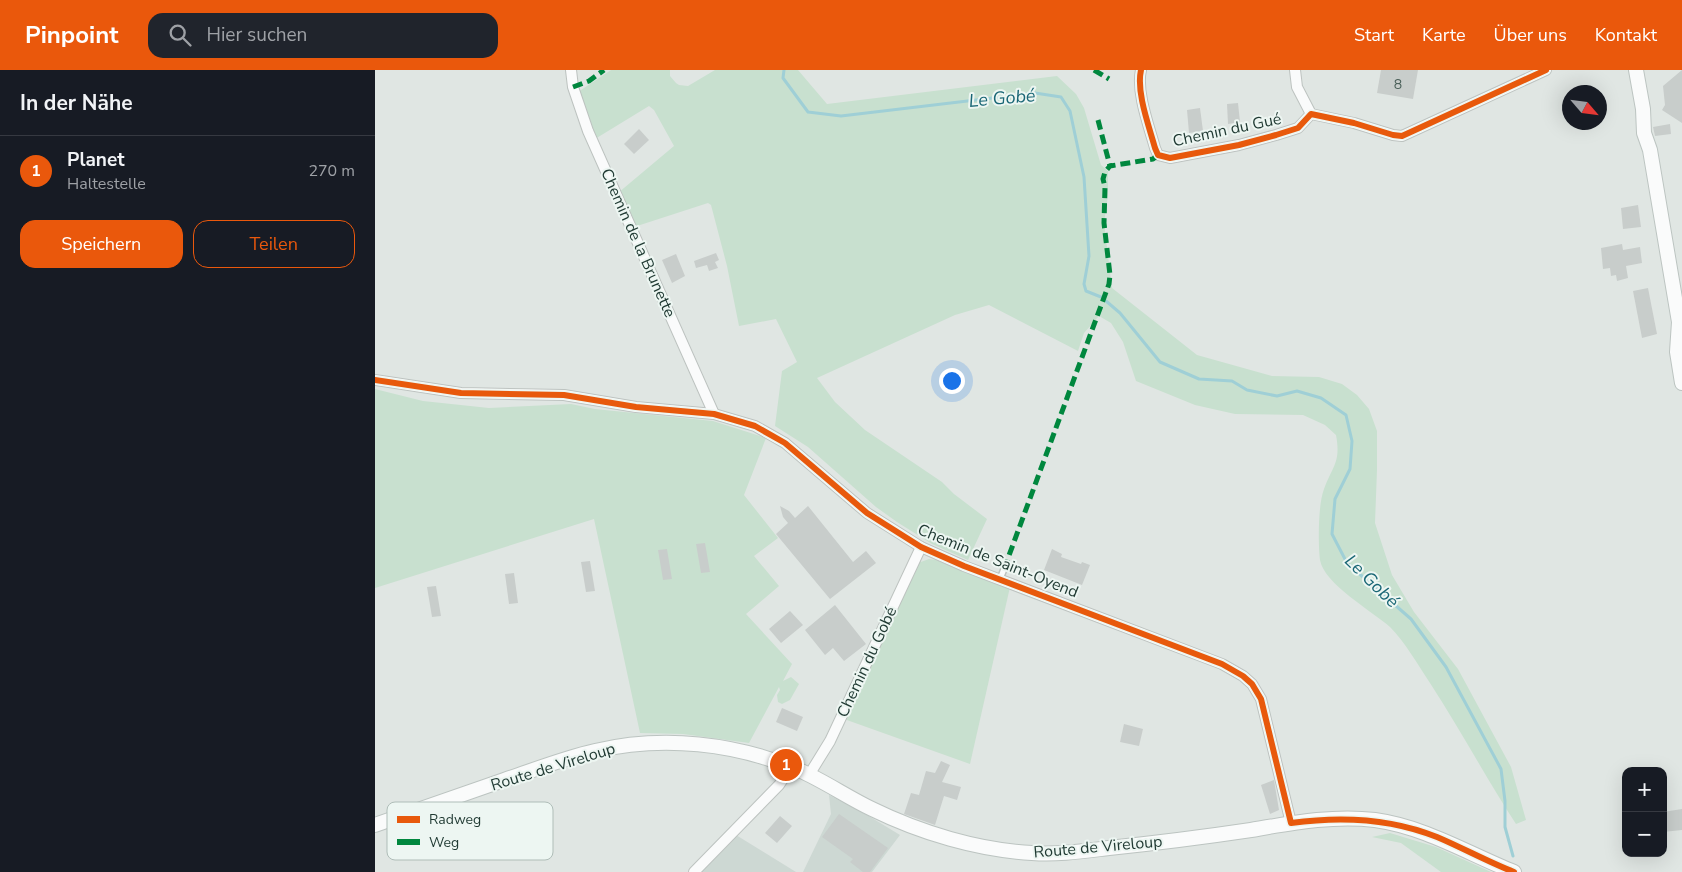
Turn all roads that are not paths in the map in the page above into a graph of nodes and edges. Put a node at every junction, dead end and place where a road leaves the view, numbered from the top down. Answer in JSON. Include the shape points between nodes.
{"nodes":[{"id":1,"x":571,"y":70,"type":"edge"},
{"id":2,"x":1141,"y":70,"type":"edge"},
{"id":3,"x":1295,"y":70,"type":"edge"},
{"id":4,"x":1546,"y":70,"type":"edge"},
{"id":5,"x":1636,"y":70,"type":"edge"},
{"id":6,"x":1311,"y":114,"type":"junction"},
{"id":7,"x":375,"y":380,"type":"edge"},
{"id":8,"x":1682,"y":383,"type":"edge"},
{"id":9,"x":714,"y":414,"type":"junction"},
{"id":10,"x":921,"y":548,"type":"junction"},
{"id":11,"x":791,"y":767,"type":"junction"},
{"id":12,"x":809,"y":774,"type":"junction"},
{"id":13,"x":442,"y":802,"type":"edge"},
{"id":14,"x":387,"y":821,"type":"edge"},
{"id":15,"x":1291,"y":823,"type":"junction"},
{"id":16,"x":375,"y":825,"type":"edge"},
{"id":17,"x":694,"y":872,"type":"edge"},
{"id":18,"x":1514,"y":872,"type":"edge"}],
"edges":[{"from":1,"to":9,"type":"street","name":"Chemin de la Brunette","via":[[573,87],[588,132]]},
{"from":2,"to":6,"type":"street","name":"Chemin du Gué","via":[[1140,91],[1158,155],[1170,158],[1277,135],[1298,128]]},
{"from":3,"to":6,"type":"street","via":[[1297,86]]},
{"from":4,"to":6,"type":"street","via":[[1402,136]]},
{"from":5,"to":8,"type":"main road","via":[[1644,134],[1650,150],[1679,322],[1677,352]]},
{"from":7,"to":9,"type":"street","name":"Chemin de Saint-Oyend","via":[[461,393],[564,395]]},
{"from":9,"to":10,"type":"street","name":"Chemin de Saint-Oyend","via":[[755,426],[785,443],[867,513]]},
{"from":10,"to":12,"type":"street","name":"Chemin du Gobé","via":[[830,741]]},
{"from":10,"to":15,"type":"street","name":"Chemin de Saint-Oyend","via":[[1002,574],[1236,670],[1252,684],[1261,699]]},
{"from":11,"to":12,"type":"main road","name":"Route de Vireloup"},
{"from":11,"to":13,"type":"main road","name":"Route de Vireloup","via":[[757,755],[707,745],[662,743],[623,746],[556,763]]},
{"from":11,"to":17,"type":"street","via":[[779,785]]},
{"from":12,"to":15,"type":"main road","name":"Route de Vireloup","via":[[871,808],[921,828],[982,847],[1021,853],[1095,850]]},
{"from":14,"to":16,"type":"main road","name":"Route de Vireloup"},
{"from":15,"to":18,"type":"main road","name":"Route de Vireloup","via":[[1345,818],[1398,824],[1436,837]]}]}
